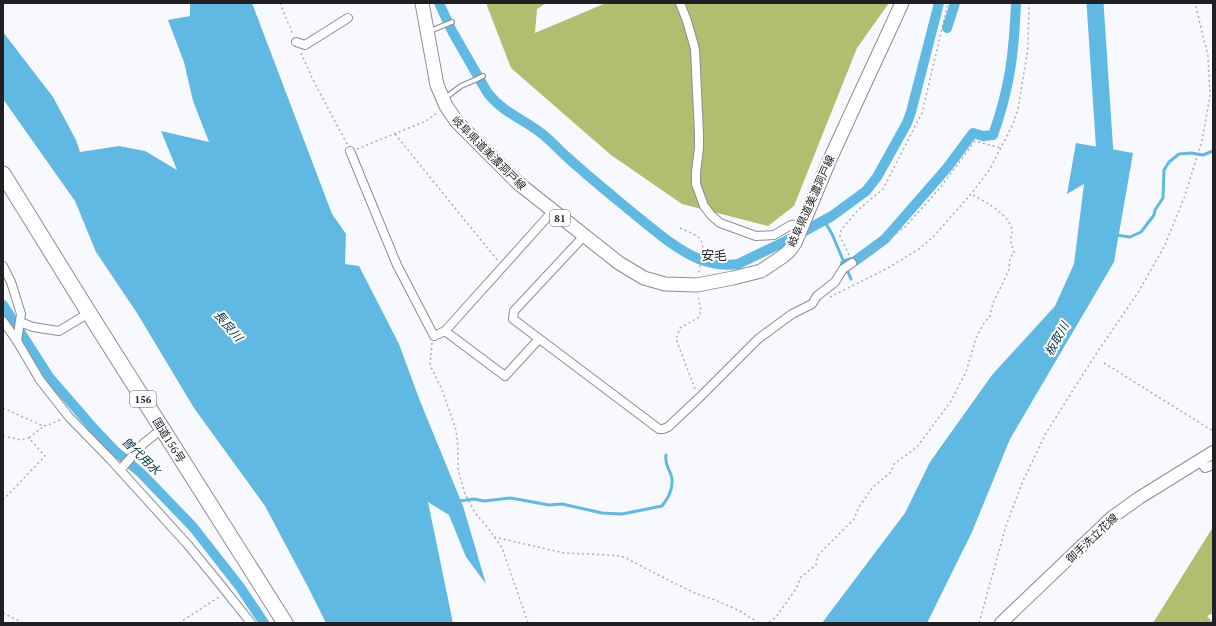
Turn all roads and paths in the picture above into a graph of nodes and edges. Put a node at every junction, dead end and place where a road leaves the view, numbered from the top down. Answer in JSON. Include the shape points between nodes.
{"nodes":[{"id":1,"x":280,"y":3,"type":"edge"},
{"id":2,"x":422,"y":3,"type":"edge"},
{"id":3,"x":680,"y":3,"type":"edge"},
{"id":4,"x":902,"y":3,"type":"edge"},
{"id":5,"x":948,"y":3,"type":"edge"},
{"id":6,"x":1029,"y":3,"type":"edge"},
{"id":7,"x":1195,"y":3,"type":"edge"},
{"id":8,"x":348,"y":18,"type":"dead end"},
{"id":9,"x":452,"y":22,"type":"dead end"},
{"id":10,"x":427,"y":32,"type":"junction"},
{"id":11,"x":296,"y":42,"type":"junction"},
{"id":12,"x":482,"y":76,"type":"dead end"},
{"id":13,"x":444,"y":103,"type":"junction"},
{"id":14,"x":395,"y":134,"type":"junction"},
{"id":15,"x":1001,"y":148,"type":"junction"},
{"id":16,"x":350,"y":152,"type":"junction"},
{"id":17,"x":3,"y":174,"type":"edge"},
{"id":18,"x":972,"y":194,"type":"junction"},
{"id":19,"x":552,"y":212,"type":"junction"},
{"id":20,"x":802,"y":226,"type":"junction"},
{"id":21,"x":680,"y":228,"type":"dead end"},
{"id":22,"x":584,"y":236,"type":"junction"},
{"id":23,"x":852,"y":263,"type":"junction"},
{"id":24,"x":3,"y":266,"type":"edge"},
{"id":25,"x":503,"y":267,"type":"junction"},
{"id":26,"x":698,"y":284,"type":"junction"},
{"id":27,"x":829,"y":298,"type":"dead end"},
{"id":28,"x":89,"y":313,"type":"junction"},
{"id":29,"x":3,"y":321,"type":"edge"},
{"id":30,"x":20,"y":324,"type":"junction"},
{"id":31,"x":445,"y":331,"type":"junction"},
{"id":32,"x":434,"y":336,"type":"junction"},
{"id":33,"x":17,"y":338,"type":"junction"},
{"id":34,"x":538,"y":339,"type":"junction"},
{"id":35,"x":1104,"y":363,"type":"dead end"},
{"id":36,"x":699,"y":398,"type":"junction"},
{"id":37,"x":3,"y":408,"type":"edge"},
{"id":38,"x":69,"y":417,"type":"junction"},
{"id":39,"x":45,"y":426,"type":"junction"},
{"id":40,"x":162,"y":429,"type":"junction"},
{"id":41,"x":1213,"y":431,"type":"edge"},
{"id":42,"x":3,"y":436,"type":"edge"},
{"id":43,"x":30,"y":438,"type":"junction"},
{"id":44,"x":1213,"y":452,"type":"edge"},
{"id":45,"x":1200,"y":461,"type":"junction"},
{"id":46,"x":1213,"y":465,"type":"edge"},
{"id":47,"x":122,"y":468,"type":"junction"},
{"id":48,"x":3,"y":500,"type":"edge"},
{"id":49,"x":494,"y":537,"type":"junction"},
{"id":50,"x":227,"y":592,"type":"junction"},
{"id":51,"x":3,"y":612,"type":"edge"},
{"id":52,"x":1008,"y":621,"type":"edge"},
{"id":53,"x":23,"y":623,"type":"edge"},
{"id":54,"x":179,"y":623,"type":"edge"},
{"id":55,"x":251,"y":623,"type":"edge"},
{"id":56,"x":285,"y":623,"type":"edge"},
{"id":57,"x":528,"y":623,"type":"edge"},
{"id":58,"x":759,"y":623,"type":"edge"},
{"id":59,"x":764,"y":623,"type":"edge"},
{"id":60,"x":979,"y":623,"type":"edge"}],
"edges":[{"from":1,"to":11,"type":"path"},
{"from":2,"to":10,"type":"main road","name":"岐阜県道美濃洞戸線","number":"81"},
{"from":3,"to":20,"type":"street","via":[[695,49],[699,134],[696,184],[704,206],[720,223],[756,236],[774,235],[792,225]]},
{"from":4,"to":20,"type":"main road","name":"岐阜県道美濃洞戸線","number":"81"},
{"from":5,"to":23,"type":"path","via":[[922,113],[883,189],[858,210],[841,230],[840,236]]},
{"from":6,"to":15,"type":"path","via":[[1028,48],[1022,90],[1018,109]]},
{"from":7,"to":60,"type":"path","via":[[1208,56],[1210,96],[1202,142],[1184,198],[1164,247],[1139,291],[1046,433],[1022,483],[1006,526]]},
{"from":8,"to":11,"type":"street","via":[[305,45]]},
{"from":9,"to":10,"type":"lane"},
{"from":10,"to":13,"type":"main road","name":"岐阜県道美濃洞戸線","number":"81","via":[[437,85]]},
{"from":11,"to":16,"type":"path"},
{"from":12,"to":13,"type":"lane","via":[[461,86]]},
{"from":13,"to":14,"type":"path","via":[[426,121]]},
{"from":13,"to":19,"type":"main road","name":"岐阜県道美濃洞戸線","number":"81","via":[[457,122],[513,179]]},
{"from":14,"to":16,"type":"path"},
{"from":14,"to":25,"type":"path"},
{"from":15,"to":18,"type":"path"},
{"from":15,"to":23,"type":"path","via":[[974,141],[939,189],[905,227],[856,263]]},
{"from":16,"to":32,"type":"street","via":[[397,265]]},
{"from":17,"to":28,"type":"highway","name":"国道156号","number":"156"},
{"from":18,"to":27,"type":"path","via":[[919,249],[876,275]]},
{"from":18,"to":59,"type":"path","via":[[1000,212],[1011,228],[1010,239],[1014,254],[1010,257],[1009,270],[993,303],[990,316],[976,338],[966,372],[951,401],[916,447],[894,464],[891,472],[873,487],[854,519],[818,555],[816,564],[801,577],[796,589],[776,617]]},
{"from":19,"to":22,"type":"main road","name":"岐阜県道美濃洞戸線","number":"81"},
{"from":19,"to":25,"type":"street"},
{"from":20,"to":26,"type":"main road","name":"岐阜県道美濃洞戸線","number":"81","via":[[790,251],[761,271]]},
{"from":21,"to":26,"type":"path","via":[[698,237],[703,246]]},
{"from":22,"to":26,"type":"main road","name":"岐阜県道美濃洞戸線","number":"81","via":[[619,263],[644,278],[665,284]]},
{"from":22,"to":34,"type":"street","via":[[514,311],[513,319]]},
{"from":23,"to":36,"type":"street","via":[[843,269],[812,304],[792,314],[758,339]]},
{"from":24,"to":30,"type":"street","via":[[18,302]]},
{"from":25,"to":31,"type":"street"},
{"from":26,"to":36,"type":"path","via":[[701,311],[699,317],[680,328],[676,339]]},
{"from":28,"to":30,"type":"street","via":[[59,331]]},
{"from":28,"to":40,"type":"highway","name":"国道156号","number":"156"},
{"from":29,"to":33,"type":"street"},
{"from":30,"to":33,"type":"street"},
{"from":31,"to":32,"type":"street"},
{"from":31,"to":34,"type":"street","via":[[505,376]]},
{"from":32,"to":49,"type":"path","via":[[430,365],[443,392],[456,430],[458,470],[465,494],[475,513]]},
{"from":33,"to":38,"type":"street","via":[[40,380]]},
{"from":34,"to":36,"type":"street","via":[[659,428],[668,427]]},
{"from":35,"to":41,"type":"path"},
{"from":37,"to":39,"type":"path"},
{"from":38,"to":39,"type":"path"},
{"from":38,"to":47,"type":"street"},
{"from":39,"to":43,"type":"path"},
{"from":40,"to":47,"type":"street"},
{"from":40,"to":56,"type":"highway","name":"国道156号","number":"156"},
{"from":42,"to":43,"type":"path","via":[[21,440]]},
{"from":43,"to":48,"type":"path","via":[[45,456]]},
{"from":44,"to":45,"type":"main road","name":"御手洗立花線"},
{"from":45,"to":46,"type":"street","via":[[1205,468]]},
{"from":45,"to":52,"type":"main road","name":"御手洗立花線","via":[[1111,518]]},
{"from":47,"to":50,"type":"street"},
{"from":49,"to":57,"type":"path","via":[[507,560]]},
{"from":49,"to":58,"type":"path","via":[[564,553],[611,554],[624,557],[697,594],[740,611]]},
{"from":50,"to":54,"type":"path"},
{"from":50,"to":55,"type":"street"},
{"from":51,"to":53,"type":"path"}]}
